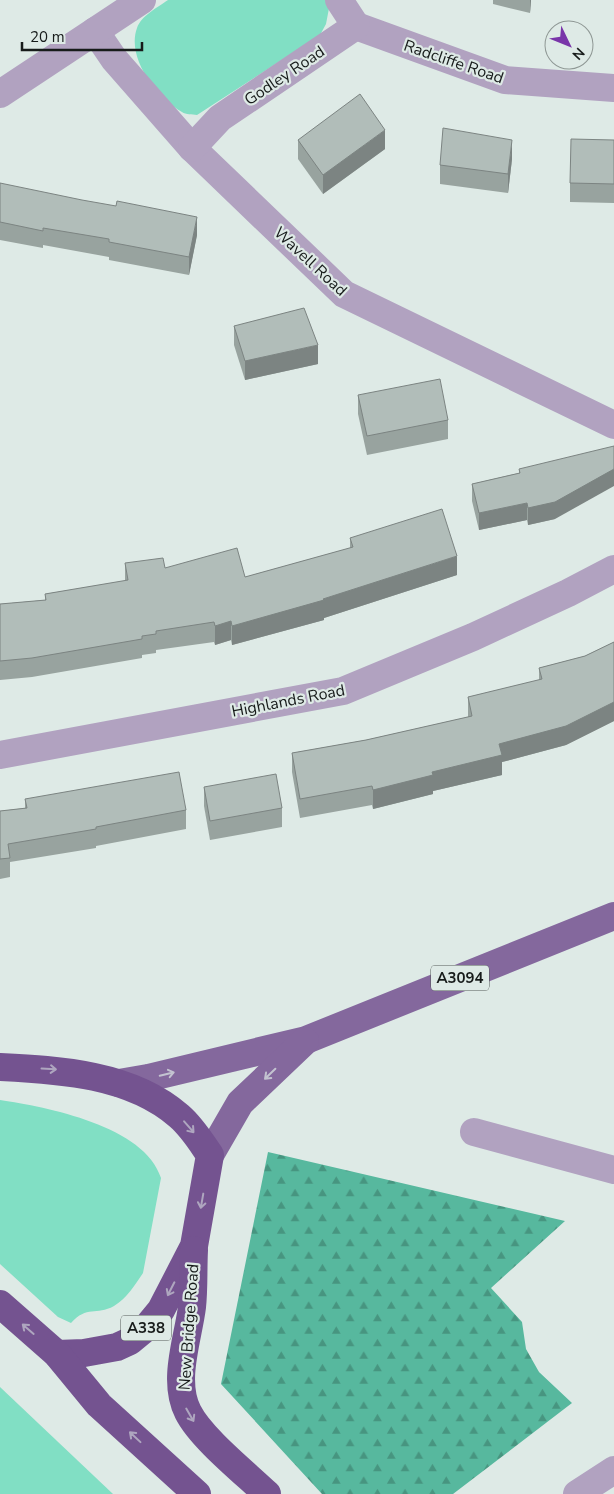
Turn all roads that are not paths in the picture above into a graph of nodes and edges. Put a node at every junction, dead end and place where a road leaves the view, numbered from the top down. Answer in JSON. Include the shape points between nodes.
{"nodes":[{"id":1,"x":142,"y":0,"type":"edge"},
{"id":2,"x":339,"y":0,"type":"edge"},
{"id":3,"x":356,"y":26,"type":"junction"},
{"id":4,"x":96,"y":31,"type":"junction"},
{"id":5,"x":614,"y":88,"type":"edge"},
{"id":6,"x":0,"y":94,"type":"edge"},
{"id":7,"x":192,"y":148,"type":"junction"},
{"id":8,"x":614,"y":425,"type":"edge"},
{"id":9,"x":614,"y":568,"type":"edge"},
{"id":10,"x":0,"y":754,"type":"edge"},
{"id":11,"x":614,"y":916,"type":"edge"},
{"id":12,"x":306,"y":1040,"type":"junction"},
{"id":13,"x":0,"y":1067,"type":"edge"},
{"id":14,"x":119,"y":1083,"type":"junction"},
{"id":15,"x":474,"y":1132,"type":"dead end"},
{"id":16,"x":210,"y":1155,"type":"junction"},
{"id":17,"x":614,"y":1170,"type":"edge"},
{"id":18,"x":194,"y":1246,"type":"junction"},
{"id":19,"x":0,"y":1304,"type":"edge"},
{"id":20,"x":57,"y":1354,"type":"junction"},
{"id":21,"x":614,"y":1470,"type":"edge"},
{"id":22,"x":197,"y":1494,"type":"edge"},
{"id":23,"x":267,"y":1494,"type":"edge"},
{"id":24,"x":578,"y":1494,"type":"edge"}],
"edges":[{"from":1,"to":4,"type":"street"},
{"from":2,"to":3,"type":"street"},
{"from":3,"to":5,"type":"street","name":"Radcliffe Road","via":[[504,80]]},
{"from":3,"to":7,"type":"street","name":"Godley Road","via":[[220,118]]},
{"from":4,"to":6,"type":"street"},
{"from":4,"to":7,"type":"street","name":"Wavell Road","via":[[114,59]]},
{"from":7,"to":8,"type":"street","name":"Wavell Road","via":[[344,294]]},
{"from":9,"to":10,"type":"street","name":"Highlands Road","via":[[568,594],[482,633],[343,690]]},
{"from":11,"to":12,"type":"main road","number":"A3094"},
{"from":14,"to":12,"type":"main road","number":"A3094","one_way":true},
{"from":12,"to":16,"type":"main road","number":"A3094","one_way":true,"via":[[240,1103]]},
{"from":13,"to":14,"type":"highway","one_way":true,"via":[[58,1070]]},
{"from":14,"to":16,"type":"highway","one_way":true,"via":[[170,1108],[197,1135]]},
{"from":15,"to":17,"type":"street"},
{"from":16,"to":18,"type":"highway","number":"A338","one_way":true},
{"from":18,"to":20,"type":"highway","number":"A338","one_way":true,"via":[[161,1310],[136,1336],[117,1347]]},
{"from":18,"to":23,"type":"highway","name":"New Bridge Road","one_way":true,"via":[[192,1306],[182,1394],[197,1426]]},
{"from":20,"to":19,"type":"highway","one_way":true},
{"from":22,"to":20,"type":"highway","one_way":true,"via":[[99,1405]]},
{"from":21,"to":24,"type":"street"}]}
